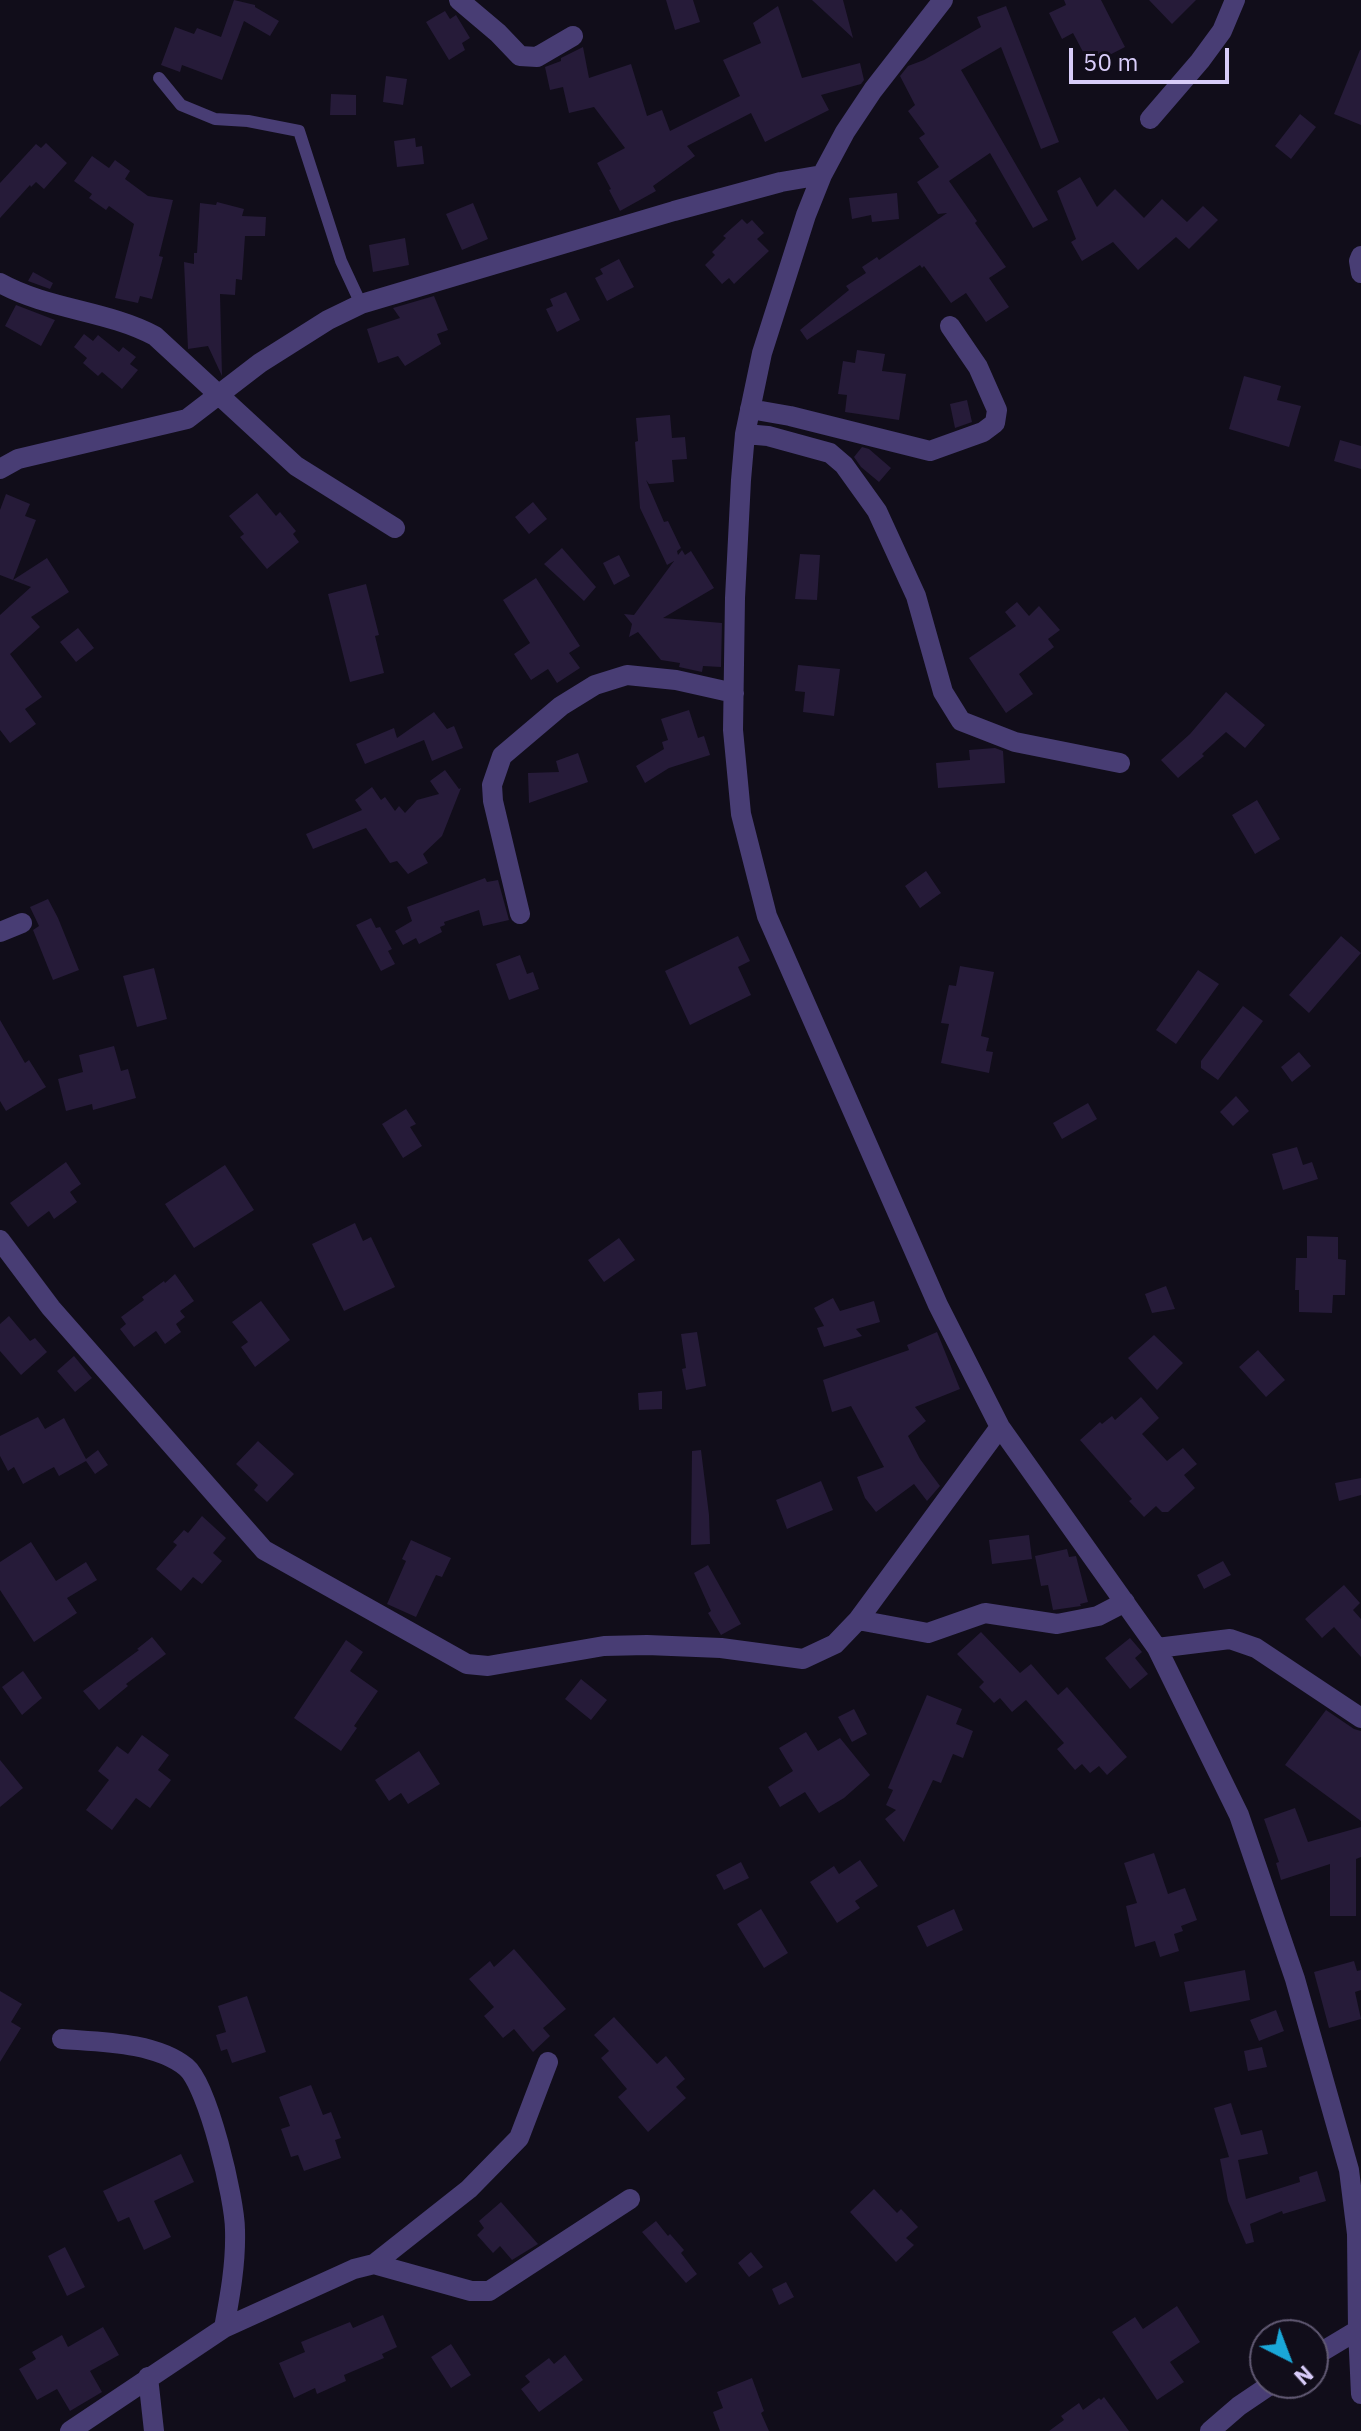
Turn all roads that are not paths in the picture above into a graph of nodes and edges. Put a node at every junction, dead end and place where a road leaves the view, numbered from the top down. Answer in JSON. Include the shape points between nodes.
{"nodes":[{"id":1,"x":459,"y":0,"type":"edge"},
{"id":2,"x":943,"y":0,"type":"edge"},
{"id":3,"x":1235,"y":0,"type":"edge"},
{"id":4,"x":573,"y":36,"type":"dead end"},
{"id":5,"x":159,"y":78,"type":"dead end"},
{"id":6,"x":1150,"y":119,"type":"dead end"},
{"id":7,"x":822,"y":175,"type":"junction"},
{"id":8,"x":1361,"y":256,"type":"edge"},
{"id":9,"x":1361,"y":273,"type":"edge"},
{"id":10,"x":0,"y":283,"type":"edge"},
{"id":11,"x":361,"y":304,"type":"junction"},
{"id":12,"x":950,"y":326,"type":"dead end"},
{"id":13,"x":220,"y":394,"type":"junction"},
{"id":14,"x":750,"y":409,"type":"junction"},
{"id":15,"x":745,"y":434,"type":"junction"},
{"id":16,"x":0,"y":469,"type":"edge"},
{"id":17,"x":395,"y":528,"type":"dead end"},
{"id":18,"x":734,"y":693,"type":"junction"},
{"id":19,"x":1120,"y":763,"type":"dead end"},
{"id":20,"x":520,"y":914,"type":"dead end"},
{"id":21,"x":22,"y":923,"type":"dead end"},
{"id":22,"x":0,"y":932,"type":"edge"},
{"id":23,"x":0,"y":1240,"type":"edge"},
{"id":24,"x":1000,"y":1427,"type":"junction"},
{"id":25,"x":1125,"y":1602,"type":"junction"},
{"id":26,"x":858,"y":1620,"type":"junction"},
{"id":27,"x":1157,"y":1648,"type":"junction"},
{"id":28,"x":1361,"y":1718,"type":"edge"},
{"id":29,"x":62,"y":2039,"type":"dead end"},
{"id":30,"x":548,"y":2062,"type":"dead end"},
{"id":31,"x":630,"y":2199,"type":"dead end"},
{"id":32,"x":374,"y":2264,"type":"junction"},
{"id":33,"x":224,"y":2328,"type":"junction"},
{"id":34,"x":1358,"y":2330,"type":"junction"},
{"id":35,"x":1329,"y":2347,"type":"edge"},
{"id":36,"x":148,"y":2377,"type":"junction"},
{"id":37,"x":1361,"y":2394,"type":"edge"},
{"id":38,"x":1249,"y":2399,"type":"edge"},
{"id":39,"x":70,"y":2431,"type":"edge"},
{"id":40,"x":154,"y":2431,"type":"edge"},
{"id":41,"x":1210,"y":2431,"type":"edge"}],
"edges":[{"from":1,"to":4,"type":"street","via":[[520,56],[537,57]]},
{"from":2,"to":7,"type":"street","via":[[873,90]]},
{"from":3,"to":6,"type":"street","via":[[1222,31]]},
{"from":5,"to":11,"type":"lane","via":[[181,105],[215,119],[299,131],[341,261]]},
{"from":7,"to":11,"type":"street","via":[[674,211]]},
{"from":7,"to":14,"type":"street","via":[[775,309]]},
{"from":8,"to":9,"type":"street"},
{"from":10,"to":13,"type":"street","via":[[55,306],[142,330],[167,345]]},
{"from":11,"to":13,"type":"street","via":[[260,363]]},
{"from":12,"to":14,"type":"street","via":[[978,367],[997,410],[995,423],[983,432],[930,451]]},
{"from":13,"to":16,"type":"street","via":[[187,419],[18,459]]},
{"from":13,"to":17,"type":"street","via":[[296,466]]},
{"from":14,"to":15,"type":"street"},
{"from":15,"to":18,"type":"street"},
{"from":15,"to":19,"type":"street","via":[[830,453],[844,465],[877,511],[916,596],[943,692],[961,721],[1015,742]]},
{"from":18,"to":20,"type":"street","via":[[627,675],[595,685],[561,706],[502,756],[492,785],[493,801]]},
{"from":18,"to":24,"type":"street","via":[[741,814],[767,916],[938,1305]]},
{"from":21,"to":22,"type":"street"},
{"from":23,"to":26,"type":"street","via":[[51,1308],[264,1550],[467,1664],[488,1666],[604,1646],[647,1645],[803,1659],[835,1644]]},
{"from":24,"to":25,"type":"street"},
{"from":24,"to":26,"type":"street"},
{"from":25,"to":26,"type":"street","via":[[1098,1616],[1057,1624],[985,1613],[928,1633]]},
{"from":25,"to":27,"type":"street"},
{"from":27,"to":28,"type":"street","via":[[1230,1639],[1243,1643]]},
{"from":27,"to":34,"type":"street","via":[[1239,1815],[1295,1979],[1349,2170],[1357,2234]]},
{"from":29,"to":33,"type":"street","via":[[132,2044],[172,2059],[188,2069],[206,2101],[235,2228]]},
{"from":30,"to":32,"type":"street","via":[[519,2138],[469,2189]]},
{"from":31,"to":32,"type":"street","via":[[489,2291],[471,2291]]},
{"from":32,"to":33,"type":"street"},
{"from":33,"to":36,"type":"street"},
{"from":34,"to":35,"type":"street"},
{"from":34,"to":37,"type":"street"},
{"from":36,"to":39,"type":"street"},
{"from":36,"to":40,"type":"street"},
{"from":38,"to":41,"type":"street"}]}
